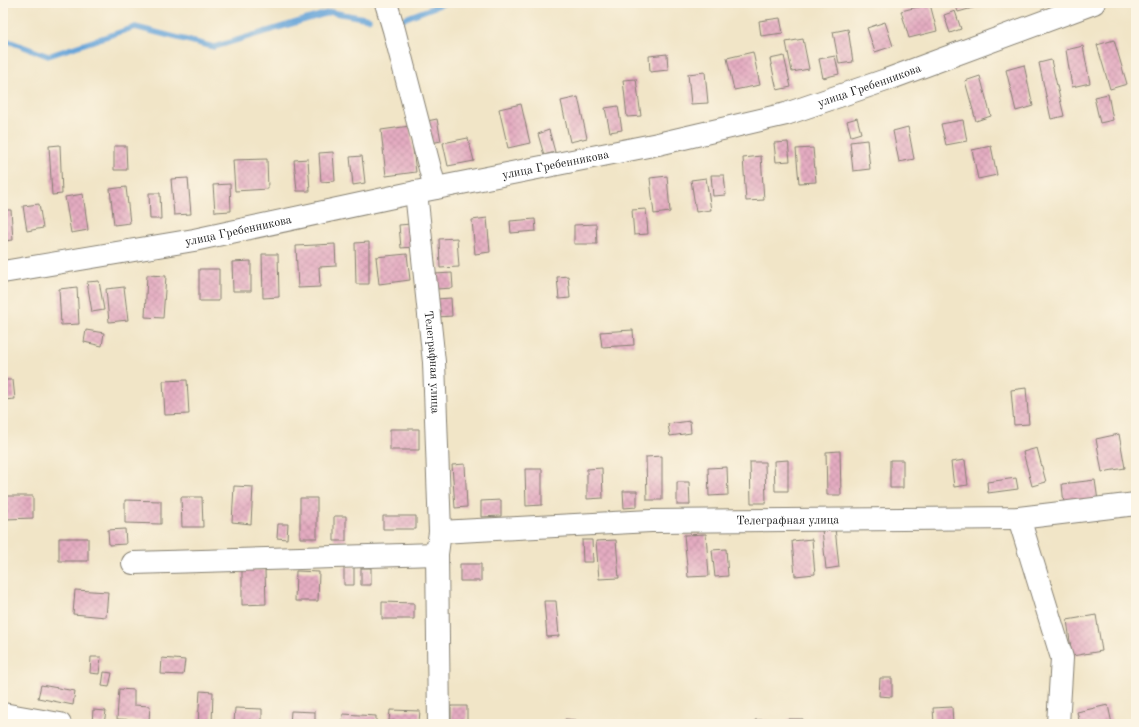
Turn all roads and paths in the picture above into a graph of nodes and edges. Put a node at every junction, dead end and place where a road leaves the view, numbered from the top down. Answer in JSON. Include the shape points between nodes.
{"nodes":[{"id":1,"x":386,"y":3,"type":"edge"},
{"id":2,"x":1094,"y":3,"type":"edge"},
{"id":3,"x":426,"y":190,"type":"junction"},
{"id":4,"x":3,"y":272,"type":"edge"},
{"id":5,"x":1136,"y":504,"type":"edge"},
{"id":6,"x":1019,"y":518,"type":"junction"},
{"id":7,"x":440,"y":532,"type":"junction"},
{"id":8,"x":437,"y":554,"type":"junction"},
{"id":9,"x":133,"y":563,"type":"dead end"},
{"id":10,"x":3,"y":714,"type":"edge"},
{"id":11,"x":60,"y":724,"type":"edge"},
{"id":12,"x":439,"y":724,"type":"edge"},
{"id":13,"x":1058,"y":724,"type":"edge"}],
"edges":[{"from":1,"to":3,"type":"street","name":"Телеграфная улица","via":[[394,30]]},
{"from":2,"to":3,"type":"street","name":"улица Гребенникова","via":[[786,114],[658,144]]},
{"from":3,"to":4,"type":"street","name":"улица Гребенникова","via":[[194,240]]},
{"from":3,"to":7,"type":"street","name":"Телеграфная улица"},
{"from":5,"to":6,"type":"street","name":"Телеграфная улица"},
{"from":6,"to":7,"type":"street","name":"Телеграфная улица","via":[[651,521]]},
{"from":6,"to":13,"type":"street","via":[[1062,658]]},
{"from":7,"to":8,"type":"street","name":"Телеграфная улица"},
{"from":8,"to":9,"type":"street"},
{"from":8,"to":12,"type":"street","name":"Телеграфная улица"},
{"from":10,"to":11,"type":"street"}]}
